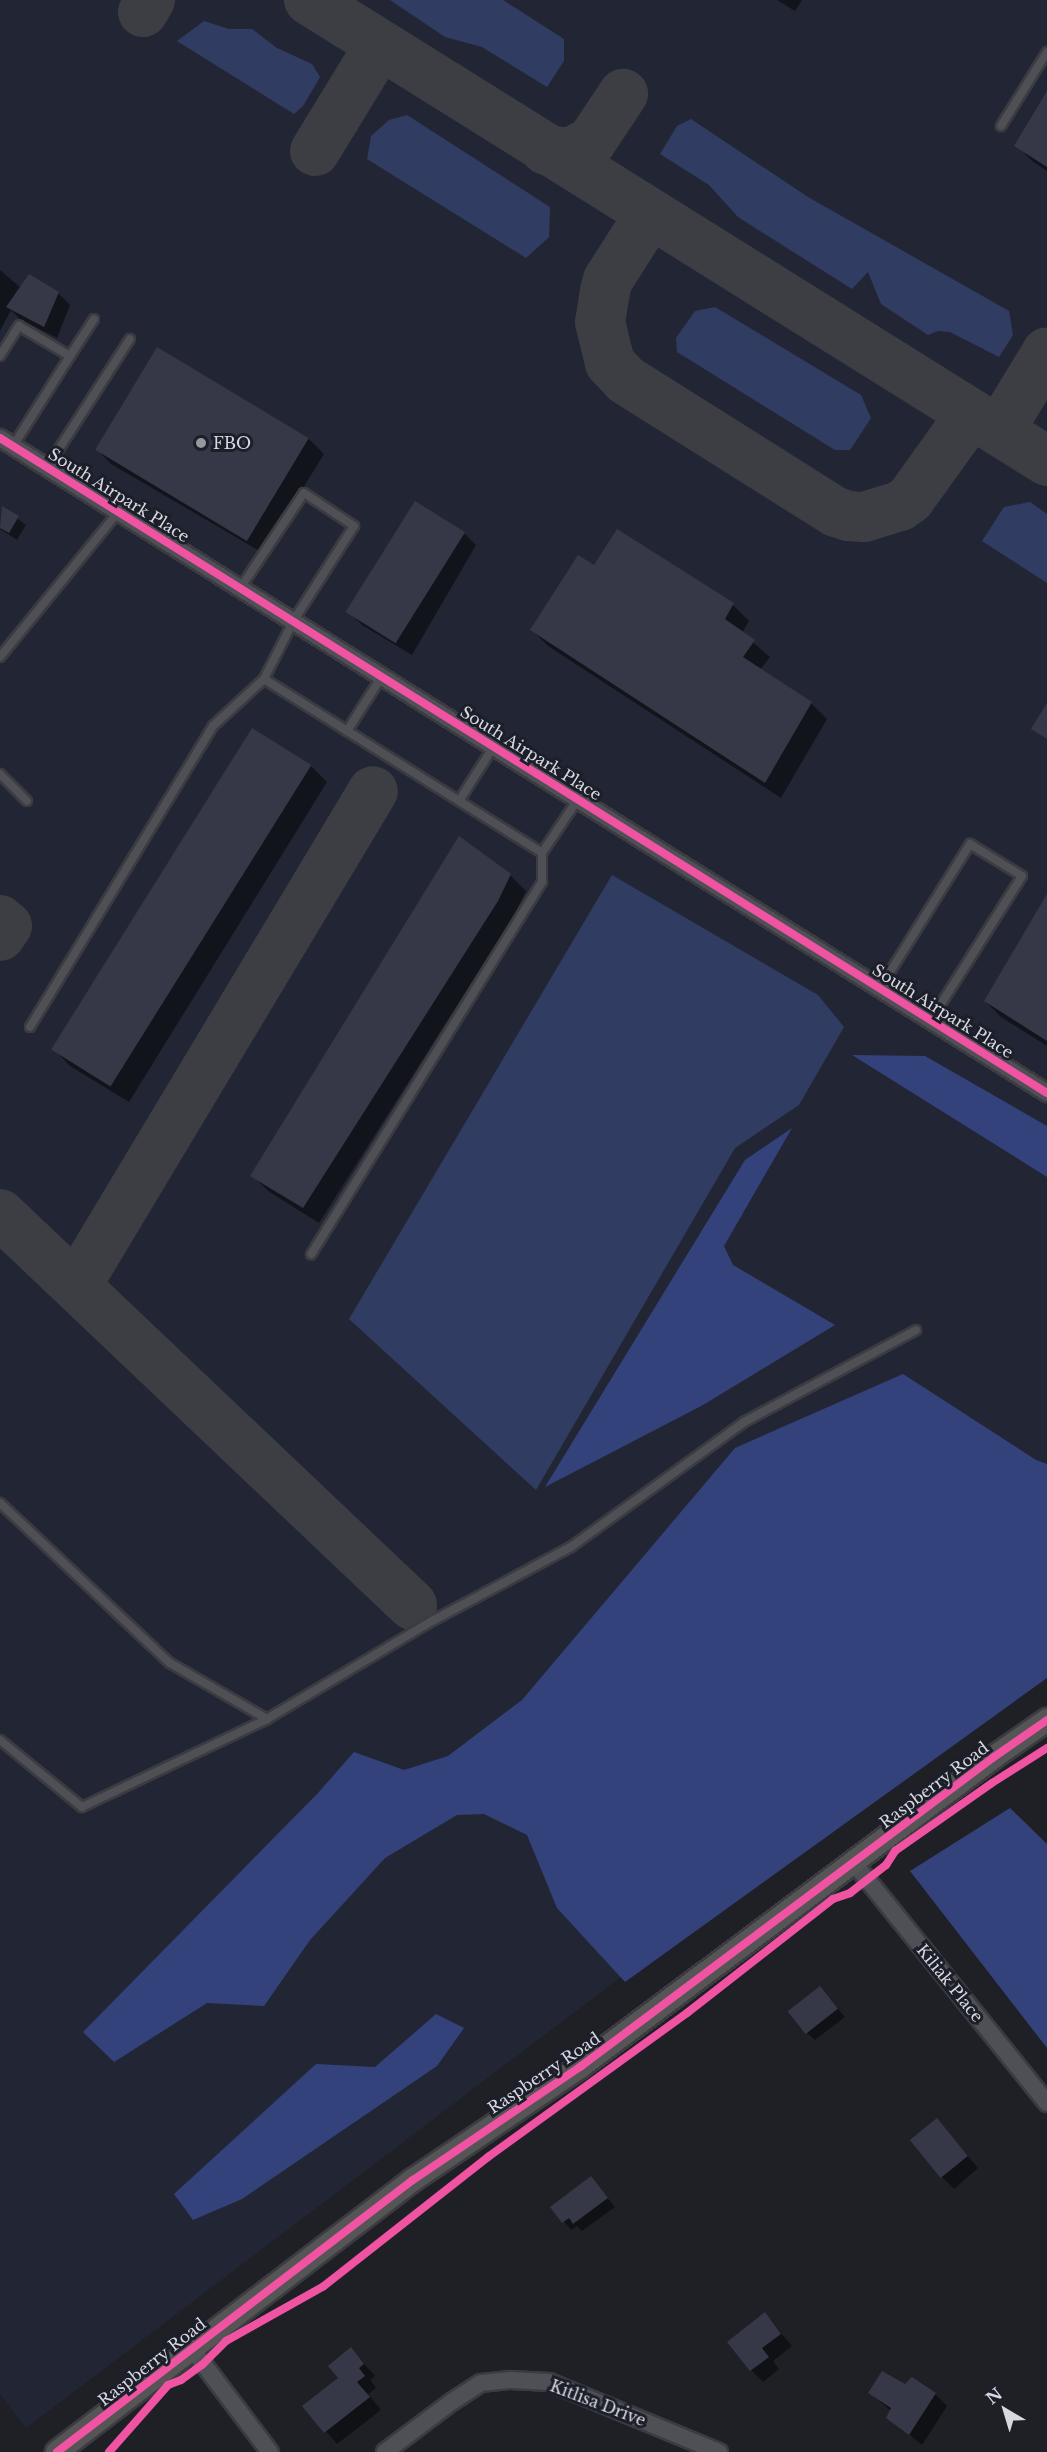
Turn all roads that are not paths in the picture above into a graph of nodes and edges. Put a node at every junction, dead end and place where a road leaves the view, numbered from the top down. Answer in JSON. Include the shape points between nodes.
{"nodes":[{"id":1,"x":1047,"y":52,"type":"edge"},
{"id":2,"x":1001,"y":126,"type":"dead end"},
{"id":3,"x":94,"y":320,"type":"dead end"},
{"id":4,"x":130,"y":339,"type":"dead end"},
{"id":5,"x":0,"y":356,"type":"edge"},
{"id":6,"x":70,"y":356,"type":"junction"},
{"id":7,"x":6,"y":442,"type":"edge"},
{"id":8,"x":48,"y":466,"type":"junction"},
{"id":9,"x":119,"y":511,"type":"junction"},
{"id":10,"x":241,"y":587,"type":"junction"},
{"id":11,"x":294,"y":620,"type":"junction"},
{"id":12,"x":0,"y":657,"type":"edge"},
{"id":13,"x":382,"y":675,"type":"junction"},
{"id":14,"x":264,"y":679,"type":"junction"},
{"id":15,"x":347,"y":731,"type":"junction"},
{"id":16,"x":494,"y":746,"type":"junction"},
{"id":17,"x":0,"y":774,"type":"edge"},
{"id":18,"x":578,"y":799,"type":"junction"},
{"id":19,"x":27,"y":801,"type":"dead end"},
{"id":20,"x":459,"y":801,"type":"junction"},
{"id":21,"x":542,"y":853,"type":"junction"},
{"id":22,"x":880,"y":988,"type":"junction"},
{"id":23,"x":931,"y":1020,"type":"junction"},
{"id":24,"x":30,"y":1026,"type":"dead end"},
{"id":25,"x":1047,"y":1093,"type":"edge"},
{"id":26,"x":311,"y":1254,"type":"dead end"},
{"id":27,"x":916,"y":1330,"type":"dead end"},
{"id":28,"x":0,"y":1503,"type":"edge"},
{"id":29,"x":267,"y":1719,"type":"junction"},
{"id":30,"x":1047,"y":1720,"type":"edge"},
{"id":31,"x":0,"y":1740,"type":"edge"},
{"id":32,"x":854,"y":1863,"type":"junction"},
{"id":33,"x":1047,"y":2103,"type":"edge"},
{"id":34,"x":192,"y":2349,"type":"junction"},
{"id":35,"x":57,"y":2452,"type":"edge"},
{"id":36,"x":270,"y":2452,"type":"edge"},
{"id":37,"x":385,"y":2452,"type":"edge"},
{"id":38,"x":719,"y":2452,"type":"edge"}],
"edges":[{"from":1,"to":2,"type":"lane"},
{"from":3,"to":6,"type":"lane"},
{"from":4,"to":8,"type":"lane"},
{"from":5,"to":6,"type":"lane","via":[[19,326]]},
{"from":6,"to":7,"type":"lane"},
{"from":7,"to":8,"type":"street","name":"South Airpark Place"},
{"from":8,"to":9,"type":"street","name":"South Airpark Place"},
{"from":9,"to":10,"type":"street","name":"South Airpark Place"},
{"from":9,"to":12,"type":"lane"},
{"from":10,"to":11,"type":"street","name":"South Airpark Place"},
{"from":10,"to":11,"type":"lane","via":[[303,493],[354,526]]},
{"from":11,"to":13,"type":"street","name":"South Airpark Place"},
{"from":11,"to":14,"type":"lane"},
{"from":13,"to":15,"type":"lane"},
{"from":13,"to":16,"type":"street","name":"South Airpark Place"},
{"from":14,"to":15,"type":"lane"},
{"from":14,"to":24,"type":"lane","via":[[213,726]]},
{"from":15,"to":20,"type":"lane"},
{"from":16,"to":18,"type":"street","name":"South Airpark Place"},
{"from":16,"to":20,"type":"lane"},
{"from":17,"to":19,"type":"lane"},
{"from":18,"to":21,"type":"lane"},
{"from":18,"to":22,"type":"street","name":"South Airpark Place"},
{"from":20,"to":21,"type":"lane"},
{"from":21,"to":26,"type":"lane","via":[[542,882]]},
{"from":22,"to":23,"type":"street","name":"South Airpark Place"},
{"from":22,"to":23,"type":"lane","via":[[970,844],[1022,876]]},
{"from":23,"to":25,"type":"street","name":"South Airpark Place"},
{"from":27,"to":29,"type":"lane","via":[[744,1422],[571,1547],[434,1620]]},
{"from":28,"to":29,"type":"lane","via":[[170,1663]]},
{"from":29,"to":31,"type":"lane","via":[[82,1807]]},
{"from":30,"to":32,"type":"street","name":"Raspberry Road"},
{"from":32,"to":33,"type":"street","name":"Kiliak Place"},
{"from":32,"to":34,"type":"street","name":"Raspberry Road","via":[[580,2067],[413,2180]]},
{"from":34,"to":35,"type":"street","name":"Raspberry Road"},
{"from":34,"to":36,"type":"street"},
{"from":37,"to":38,"type":"street","name":"Kitlisa Drive","via":[[481,2384],[512,2380],[549,2382]]}]}
